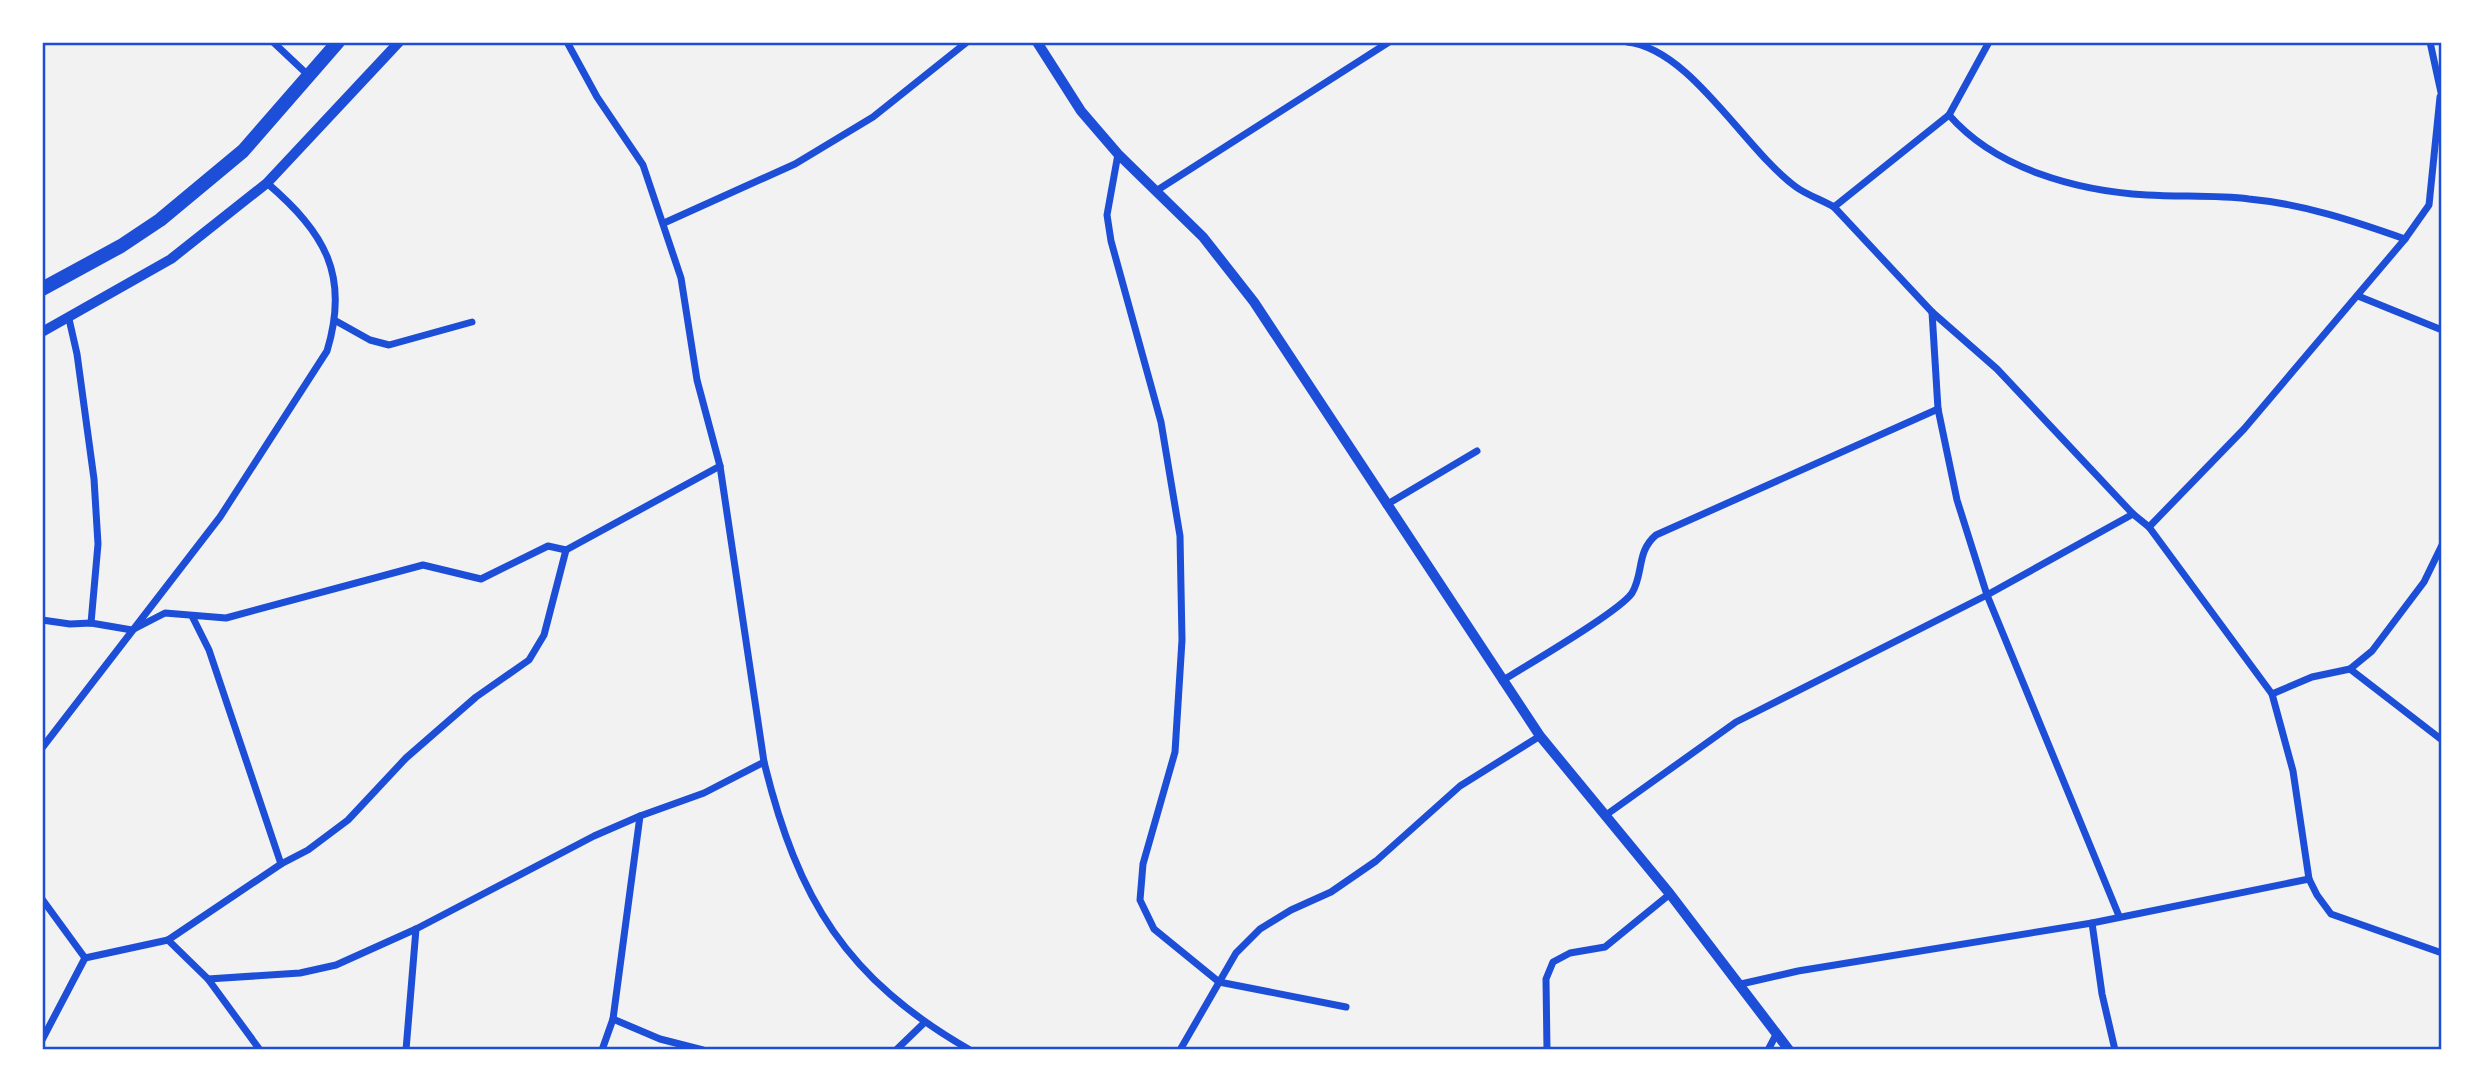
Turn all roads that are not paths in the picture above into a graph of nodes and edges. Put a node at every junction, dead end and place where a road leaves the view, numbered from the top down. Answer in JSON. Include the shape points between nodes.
{"nodes":[{"id":1,"x":273,"y":42,"type":"edge"},
{"id":2,"x":338,"y":42,"type":"edge"},
{"id":3,"x":398,"y":42,"type":"edge"},
{"id":4,"x":568,"y":42,"type":"edge"},
{"id":5,"x":967,"y":42,"type":"edge"},
{"id":6,"x":1037,"y":42,"type":"edge"},
{"id":7,"x":1389,"y":42,"type":"edge"},
{"id":8,"x":1627,"y":42,"type":"edge"},
{"id":9,"x":1989,"y":42,"type":"edge"},
{"id":10,"x":2430,"y":42,"type":"edge"},
{"id":11,"x":308,"y":75,"type":"junction"},
{"id":12,"x":2441,"y":97,"type":"edge"},
{"id":13,"x":1949,"y":115,"type":"junction"},
{"id":14,"x":1118,"y":155,"type":"junction"},
{"id":15,"x":267,"y":183,"type":"junction"},
{"id":16,"x":1156,"y":191,"type":"junction"},
{"id":17,"x":1834,"y":207,"type":"junction"},
{"id":18,"x":664,"y":223,"type":"junction"},
{"id":19,"x":2404,"y":239,"type":"junction"},
{"id":20,"x":42,"y":289,"type":"edge"},
{"id":21,"x":2358,"y":296,"type":"junction"},
{"id":22,"x":1932,"y":312,"type":"junction"},
{"id":23,"x":69,"y":319,"type":"junction"},
{"id":24,"x":336,"y":321,"type":"junction"},
{"id":25,"x":472,"y":323,"type":"dead end"},
{"id":26,"x":2442,"y":330,"type":"edge"},
{"id":27,"x":42,"y":332,"type":"edge"},
{"id":28,"x":1938,"y":409,"type":"junction"},
{"id":29,"x":1477,"y":452,"type":"dead end"},
{"id":30,"x":720,"y":467,"type":"junction"},
{"id":31,"x":1386,"y":505,"type":"junction"},
{"id":32,"x":2133,"y":514,"type":"junction"},
{"id":33,"x":2149,"y":527,"type":"junction"},
{"id":34,"x":2442,"y":545,"type":"edge"},
{"id":35,"x":566,"y":550,"type":"junction"},
{"id":36,"x":1987,"y":595,"type":"junction"},
{"id":37,"x":193,"y":618,"type":"junction"},
{"id":38,"x":42,"y":620,"type":"edge"},
{"id":39,"x":91,"y":623,"type":"junction"},
{"id":40,"x":132,"y":630,"type":"junction"},
{"id":41,"x":2350,"y":669,"type":"junction"},
{"id":42,"x":1502,"y":681,"type":"junction"},
{"id":43,"x":2272,"y":694,"type":"junction"},
{"id":44,"x":1540,"y":736,"type":"junction"},
{"id":45,"x":2442,"y":740,"type":"edge"},
{"id":46,"x":42,"y":748,"type":"edge"},
{"id":47,"x":764,"y":762,"type":"junction"},
{"id":48,"x":1605,"y":815,"type":"junction"},
{"id":49,"x":640,"y":816,"type":"junction"},
{"id":50,"x":281,"y":864,"type":"junction"},
{"id":51,"x":2309,"y":879,"type":"junction"},
{"id":52,"x":1670,"y":894,"type":"junction"},
{"id":53,"x":42,"y":899,"type":"edge"},
{"id":54,"x":2119,"y":916,"type":"junction"},
{"id":55,"x":2092,"y":923,"type":"junction"},
{"id":56,"x":416,"y":929,"type":"junction"},
{"id":57,"x":168,"y":940,"type":"junction"},
{"id":58,"x":2442,"y":953,"type":"edge"},
{"id":59,"x":85,"y":958,"type":"junction"},
{"id":60,"x":208,"y":979,"type":"junction"},
{"id":61,"x":1219,"y":982,"type":"junction"},
{"id":62,"x":1741,"y":984,"type":"junction"},
{"id":63,"x":1346,"y":1007,"type":"dead end"},
{"id":64,"x":613,"y":1018,"type":"junction"},
{"id":65,"x":924,"y":1023,"type":"junction"},
{"id":66,"x":1777,"y":1033,"type":"junction"},
{"id":67,"x":42,"y":1040,"type":"edge"},
{"id":68,"x":260,"y":1050,"type":"edge"},
{"id":69,"x":406,"y":1050,"type":"edge"},
{"id":70,"x":602,"y":1050,"type":"edge"},
{"id":71,"x":703,"y":1050,"type":"edge"},
{"id":72,"x":896,"y":1050,"type":"edge"},
{"id":73,"x":970,"y":1050,"type":"edge"},
{"id":74,"x":1180,"y":1050,"type":"edge"},
{"id":75,"x":1546,"y":1050,"type":"edge"},
{"id":76,"x":1768,"y":1050,"type":"edge"},
{"id":77,"x":1789,"y":1050,"type":"edge"},
{"id":78,"x":2115,"y":1050,"type":"edge"}],
"edges":[{"from":1,"to":11,"type":"street"},
{"from":2,"to":11,"type":"main road"},
{"from":3,"to":15,"type":"street"},
{"from":4,"to":18,"type":"street","via":[[597,97],[643,164]]},
{"from":5,"to":18,"type":"street","via":[[873,117],[795,164]]},
{"from":6,"to":14,"type":"street","via":[[1081,111]]},
{"from":7,"to":16,"type":"street"},
{"from":8,"to":17,"type":"street","via":[[1665,55],[1689,74],[1738,131],[1796,187]]},
{"from":9,"to":13,"type":"street"},
{"from":10,"to":12,"type":"street"},
{"from":11,"to":20,"type":"main road","via":[[243,151],[159,220]]},
{"from":12,"to":19,"type":"street","via":[[2429,205]]},
{"from":13,"to":17,"type":"street"},
{"from":13,"to":19,"type":"street","via":[[1966,135],[2008,160],[2091,189],[2250,199],[2336,214]]},
{"from":14,"to":16,"type":"street"},
{"from":14,"to":61,"type":"street","via":[[1107,215],[1111,241],[1161,422],[1180,536],[1182,640],[1175,752],[1143,864],[1140,900],[1154,929]]},
{"from":15,"to":23,"type":"street","via":[[171,259]]},
{"from":15,"to":24,"type":"street","via":[[306,219],[324,248],[336,283]]},
{"from":16,"to":31,"type":"street","via":[[1203,237],[1254,302]]},
{"from":17,"to":22,"type":"street"},
{"from":18,"to":30,"type":"street","via":[[681,278],[697,380]]},
{"from":19,"to":21,"type":"street"},
{"from":21,"to":26,"type":"street"},
{"from":21,"to":33,"type":"street","via":[[2244,429]]},
{"from":22,"to":28,"type":"street"},
{"from":22,"to":32,"type":"street","via":[[1997,369]]},
{"from":23,"to":27,"type":"street"},
{"from":23,"to":39,"type":"street","via":[[94,479],[99,544]]},
{"from":24,"to":25,"type":"street","via":[[389,345]]},
{"from":24,"to":40,"type":"street","via":[[327,351],[220,517]]},
{"from":28,"to":36,"type":"street","via":[[1957,499]]},
{"from":28,"to":42,"type":"street","via":[[1656,535],[1647,543],[1636,583],[1622,604]]},
{"from":29,"to":31,"type":"street"},
{"from":30,"to":35,"type":"street"},
{"from":30,"to":47,"type":"street"},
{"from":31,"to":42,"type":"street"},
{"from":32,"to":33,"type":"street"},
{"from":32,"to":36,"type":"street"},
{"from":33,"to":43,"type":"street"},
{"from":34,"to":41,"type":"street","via":[[2424,582],[2392,627]]},
{"from":35,"to":37,"type":"street","via":[[548,546],[481,579],[423,565],[226,618]]},
{"from":35,"to":50,"type":"street","via":[[544,635],[528,660],[405,758],[348,820]]},
{"from":36,"to":48,"type":"street","via":[[1736,722]]},
{"from":36,"to":54,"type":"street"},
{"from":37,"to":40,"type":"street","via":[[165,613]]},
{"from":37,"to":50,"type":"street","via":[[209,650]]},
{"from":38,"to":39,"type":"street"},
{"from":39,"to":40,"type":"street"},
{"from":40,"to":46,"type":"street"},
{"from":41,"to":43,"type":"street","via":[[2312,677]]},
{"from":41,"to":45,"type":"street"},
{"from":42,"to":44,"type":"street"},
{"from":43,"to":51,"type":"street","via":[[2293,771]]},
{"from":44,"to":48,"type":"street"},
{"from":44,"to":61,"type":"street","via":[[1460,786],[1376,861],[1331,892],[1260,929],[1237,953]]},
{"from":47,"to":49,"type":"street","via":[[704,793]]},
{"from":47,"to":65,"type":"street","via":[[774,803],[803,876],[836,939],[877,984]]},
{"from":48,"to":52,"type":"street"},
{"from":49,"to":56,"type":"street"},
{"from":49,"to":64,"type":"street"},
{"from":50,"to":57,"type":"street"},
{"from":51,"to":54,"type":"street"},
{"from":51,"to":58,"type":"street","via":[[2331,914]]},
{"from":52,"to":62,"type":"street"},
{"from":52,"to":75,"type":"street","via":[[1605,947],[1570,953],[1553,962],[1546,979]]},
{"from":53,"to":59,"type":"street"},
{"from":54,"to":55,"type":"street"},
{"from":55,"to":62,"type":"street"},
{"from":55,"to":78,"type":"street"},
{"from":56,"to":60,"type":"street","via":[[336,965],[300,973]]},
{"from":56,"to":69,"type":"street"},
{"from":57,"to":59,"type":"street"},
{"from":57,"to":60,"type":"street"},
{"from":59,"to":67,"type":"street"},
{"from":60,"to":68,"type":"street"},
{"from":61,"to":63,"type":"street"},
{"from":61,"to":74,"type":"street"},
{"from":62,"to":66,"type":"street"},
{"from":64,"to":70,"type":"street"},
{"from":64,"to":71,"type":"street"},
{"from":65,"to":72,"type":"street"},
{"from":65,"to":73,"type":"street"},
{"from":66,"to":76,"type":"street"},
{"from":66,"to":77,"type":"street"}]}
